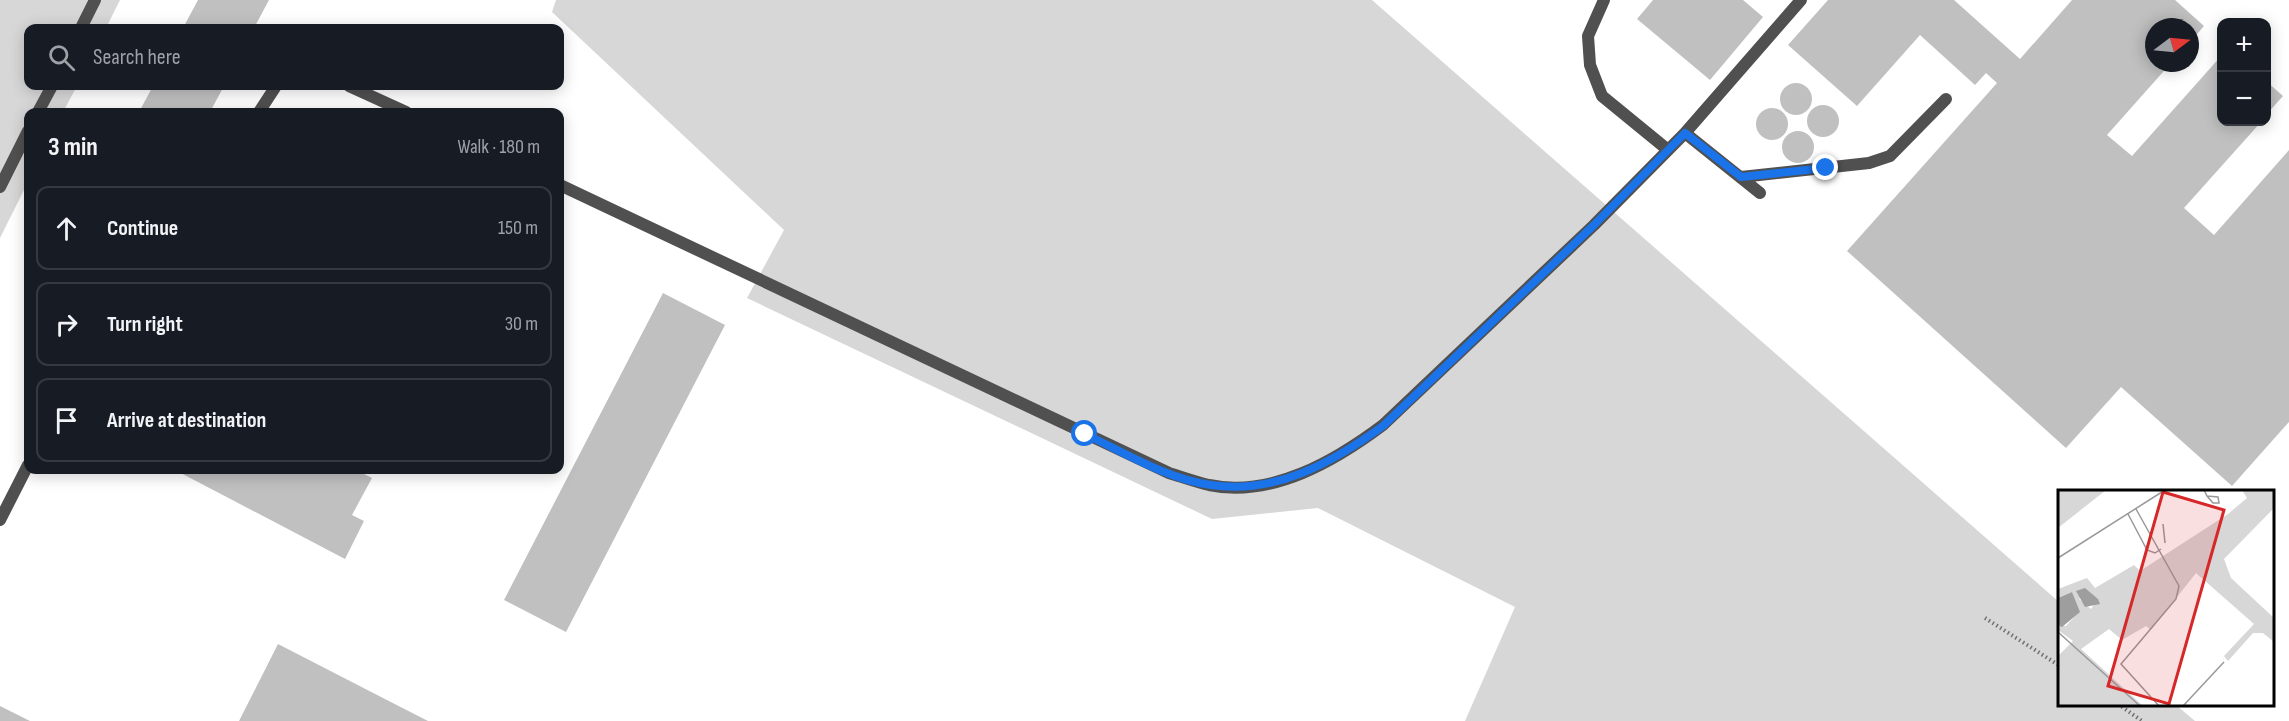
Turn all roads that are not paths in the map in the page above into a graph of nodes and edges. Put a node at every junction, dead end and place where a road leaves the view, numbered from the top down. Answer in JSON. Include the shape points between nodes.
{"nodes":[{"id":1,"x":95,"y":0,"type":"edge"},
{"id":2,"x":1604,"y":0,"type":"edge"},
{"id":3,"x":1801,"y":0,"type":"edge"},
{"id":4,"x":83,"y":24,"type":"edge"},
{"id":5,"x":50,"y":90,"type":"edge"},
{"id":6,"x":273,"y":90,"type":"edge"},
{"id":7,"x":358,"y":90,"type":"edge"},
{"id":8,"x":1946,"y":99,"type":"dead end"},
{"id":9,"x":40,"y":108,"type":"edge"},
{"id":10,"x":262,"y":108,"type":"edge"},
{"id":11,"x":397,"y":108,"type":"edge"},
{"id":12,"x":1685,"y":133,"type":"junction"},
{"id":13,"x":24,"y":139,"type":"edge"},
{"id":14,"x":1668,"y":150,"type":"junction"},
{"id":15,"x":1741,"y":177,"type":"junction"},
{"id":16,"x":0,"y":187,"type":"edge"},
{"id":17,"x":564,"y":187,"type":"edge"},
{"id":18,"x":1760,"y":193,"type":"dead end"},
{"id":19,"x":24,"y":473,"type":"edge"},
{"id":20,"x":0,"y":520,"type":"edge"}],
"edges":[{"from":1,"to":4,"type":"street"},
{"from":2,"to":14,"type":"street","via":[[1588,36],[1590,65],[1602,96]]},
{"from":3,"to":12,"type":"street"},
{"from":5,"to":9,"type":"street"},
{"from":6,"to":10,"type":"street"},
{"from":7,"to":11,"type":"street"},
{"from":8,"to":15,"type":"street","via":[[1890,156],[1869,163]]},
{"from":12,"to":14,"type":"street"},
{"from":12,"to":15,"type":"street"},
{"from":13,"to":16,"type":"street"},
{"from":14,"to":17,"type":"street","via":[[1383,426],[1314,470],[1280,481],[1244,486],[1211,485],[1169,474]]},
{"from":15,"to":18,"type":"street"},
{"from":19,"to":20,"type":"street"}]}
